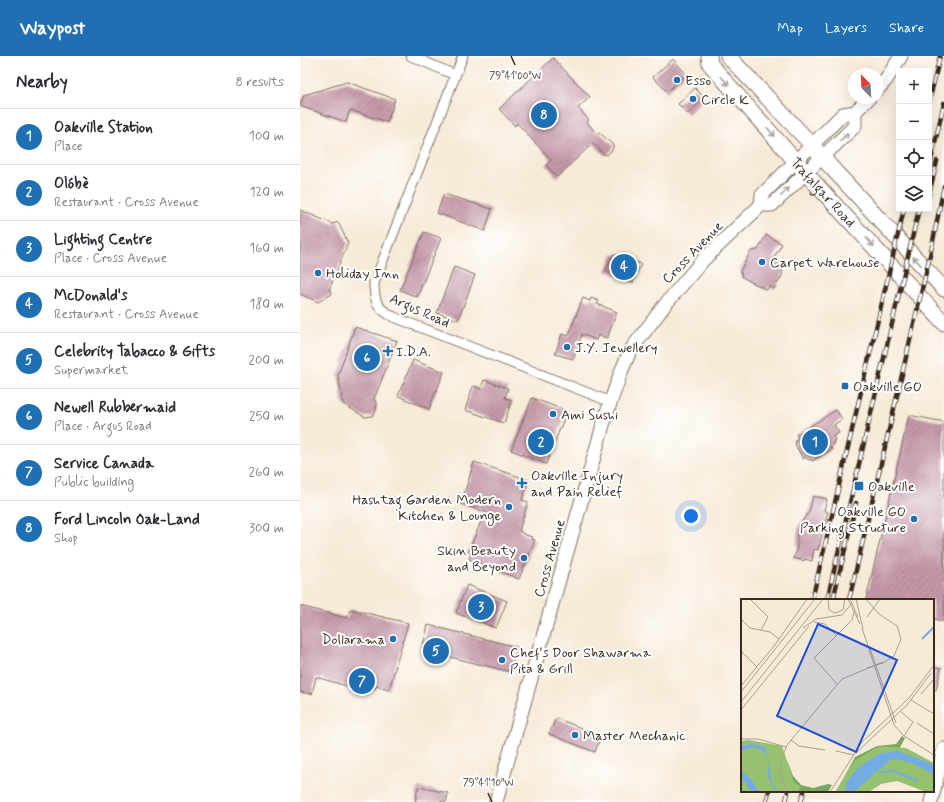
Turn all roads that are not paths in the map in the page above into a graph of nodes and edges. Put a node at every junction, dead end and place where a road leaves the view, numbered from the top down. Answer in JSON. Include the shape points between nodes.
{"nodes":[{"id":1,"x":411,"y":56,"type":"edge"},
{"id":2,"x":462,"y":56,"type":"edge"},
{"id":3,"x":709,"y":56,"type":"edge"},
{"id":4,"x":728,"y":56,"type":"edge"},
{"id":5,"x":901,"y":56,"type":"edge"},
{"id":6,"x":455,"y":74,"type":"junction"},
{"id":7,"x":884,"y":82,"type":"edge"},
{"id":8,"x":863,"y":104,"type":"edge"},
{"id":9,"x":855,"y":112,"type":"junction"},
{"id":10,"x":812,"y":145,"type":"junction"},
{"id":11,"x":822,"y":157,"type":"junction"},
{"id":12,"x":796,"y":160,"type":"junction"},
{"id":13,"x":806,"y":172,"type":"junction"},
{"id":14,"x":760,"y":204,"type":"junction"},
{"id":15,"x":944,"y":289,"type":"edge"},
{"id":16,"x":944,"y":323,"type":"edge"},
{"id":17,"x":611,"y":402,"type":"junction"},
{"id":18,"x":944,"y":749,"type":"edge"},
{"id":19,"x":934,"y":790,"type":"edge"},
{"id":20,"x":933,"y":792,"type":"edge"},
{"id":21,"x":496,"y":802,"type":"edge"},
{"id":22,"x":931,"y":802,"type":"edge"}],
"edges":[{"from":1,"to":6,"type":"street"},
{"from":2,"to":6,"type":"street","name":"Argus Road"},
{"from":3,"to":12,"type":"main road","name":"Trafalgar Road","one_way":true,"via":[[710,64]]},
{"from":4,"to":10,"type":"main road","name":"Trafalgar Road"},
{"from":5,"to":7,"type":"street"},
{"from":6,"to":17,"type":"street","name":"Argus Road","via":[[374,283],[376,301],[387,313]]},
{"from":8,"to":9,"type":"street"},
{"from":9,"to":10,"type":"street","name":"Cross Avenue","via":[[843,114]]},
{"from":11,"to":9,"type":"street","one_way":true,"via":[[855,126]]},
{"from":10,"to":11,"type":"main road","name":"Trafalgar Road"},
{"from":10,"to":12,"type":"street","name":"Cross Avenue"},
{"from":11,"to":13,"type":"street"},
{"from":15,"to":11,"type":"main road","name":"Trafalgar Road","one_way":true},
{"from":12,"to":13,"type":"main road","name":"Trafalgar Road"},
{"from":12,"to":14,"type":"street","name":"Cross Avenue","via":[[762,195]]},
{"from":14,"to":13,"type":"street","one_way":true,"via":[[772,205]]},
{"from":13,"to":16,"type":"main road","name":"Trafalgar Road","one_way":true},
{"from":14,"to":17,"type":"street","name":"Cross Avenue","via":[[704,260],[650,324],[630,351]]},
{"from":17,"to":21,"type":"street","name":"Cross Avenue","via":[[604,418]]},
{"from":18,"to":19,"type":"street"},
{"from":20,"to":22,"type":"street"}]}
